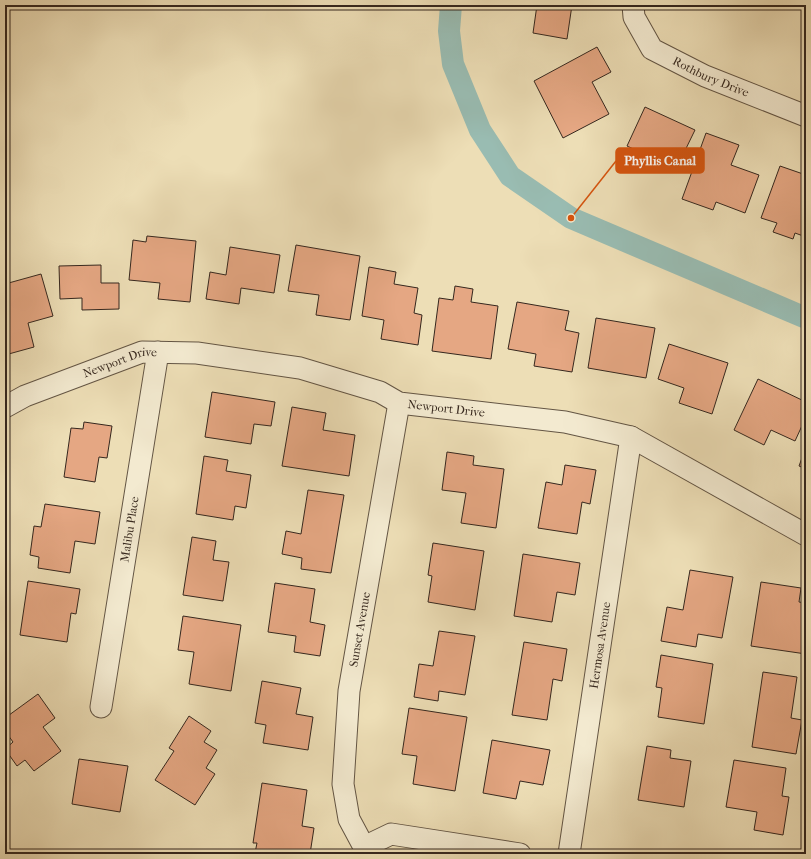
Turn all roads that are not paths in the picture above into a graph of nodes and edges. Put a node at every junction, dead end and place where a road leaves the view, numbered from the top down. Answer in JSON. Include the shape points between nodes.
{"nodes":[{"id":1,"x":633,"y":11,"type":"edge"},
{"id":2,"x":806,"y":116,"type":"edge"},
{"id":3,"x":158,"y":352,"type":"junction"},
{"id":4,"x":399,"y":403,"type":"junction"},
{"id":5,"x":5,"y":407,"type":"edge"},
{"id":6,"x":631,"y":437,"type":"junction"},
{"id":7,"x":806,"y":535,"type":"edge"},
{"id":8,"x":101,"y":707,"type":"dead end"},
{"id":9,"x":363,"y":850,"type":"edge"},
{"id":10,"x":520,"y":854,"type":"edge"},
{"id":11,"x":569,"y":854,"type":"edge"}],
"edges":[{"from":1,"to":2,"type":"street","name":"Rothbury Drive","via":[[652,49],[705,76]]},
{"from":3,"to":4,"type":"street","name":"Newport Drive","via":[[197,353],[300,368],[380,392]]},
{"from":3,"to":5,"type":"street","name":"Newport Drive","via":[[142,352],[25,396]]},
{"from":3,"to":8,"type":"street","name":"Malibu Place"},
{"from":4,"to":6,"type":"street","name":"Newport Drive","via":[[564,422]]},
{"from":4,"to":9,"type":"street","name":"Sunset Avenue","via":[[349,691],[343,784],[349,819]]},
{"from":6,"to":7,"type":"street","name":"Newport Drive"},
{"from":6,"to":11,"type":"street","name":"Hermosa Avenue"},
{"from":9,"to":10,"type":"street","via":[[391,834]]}]}
